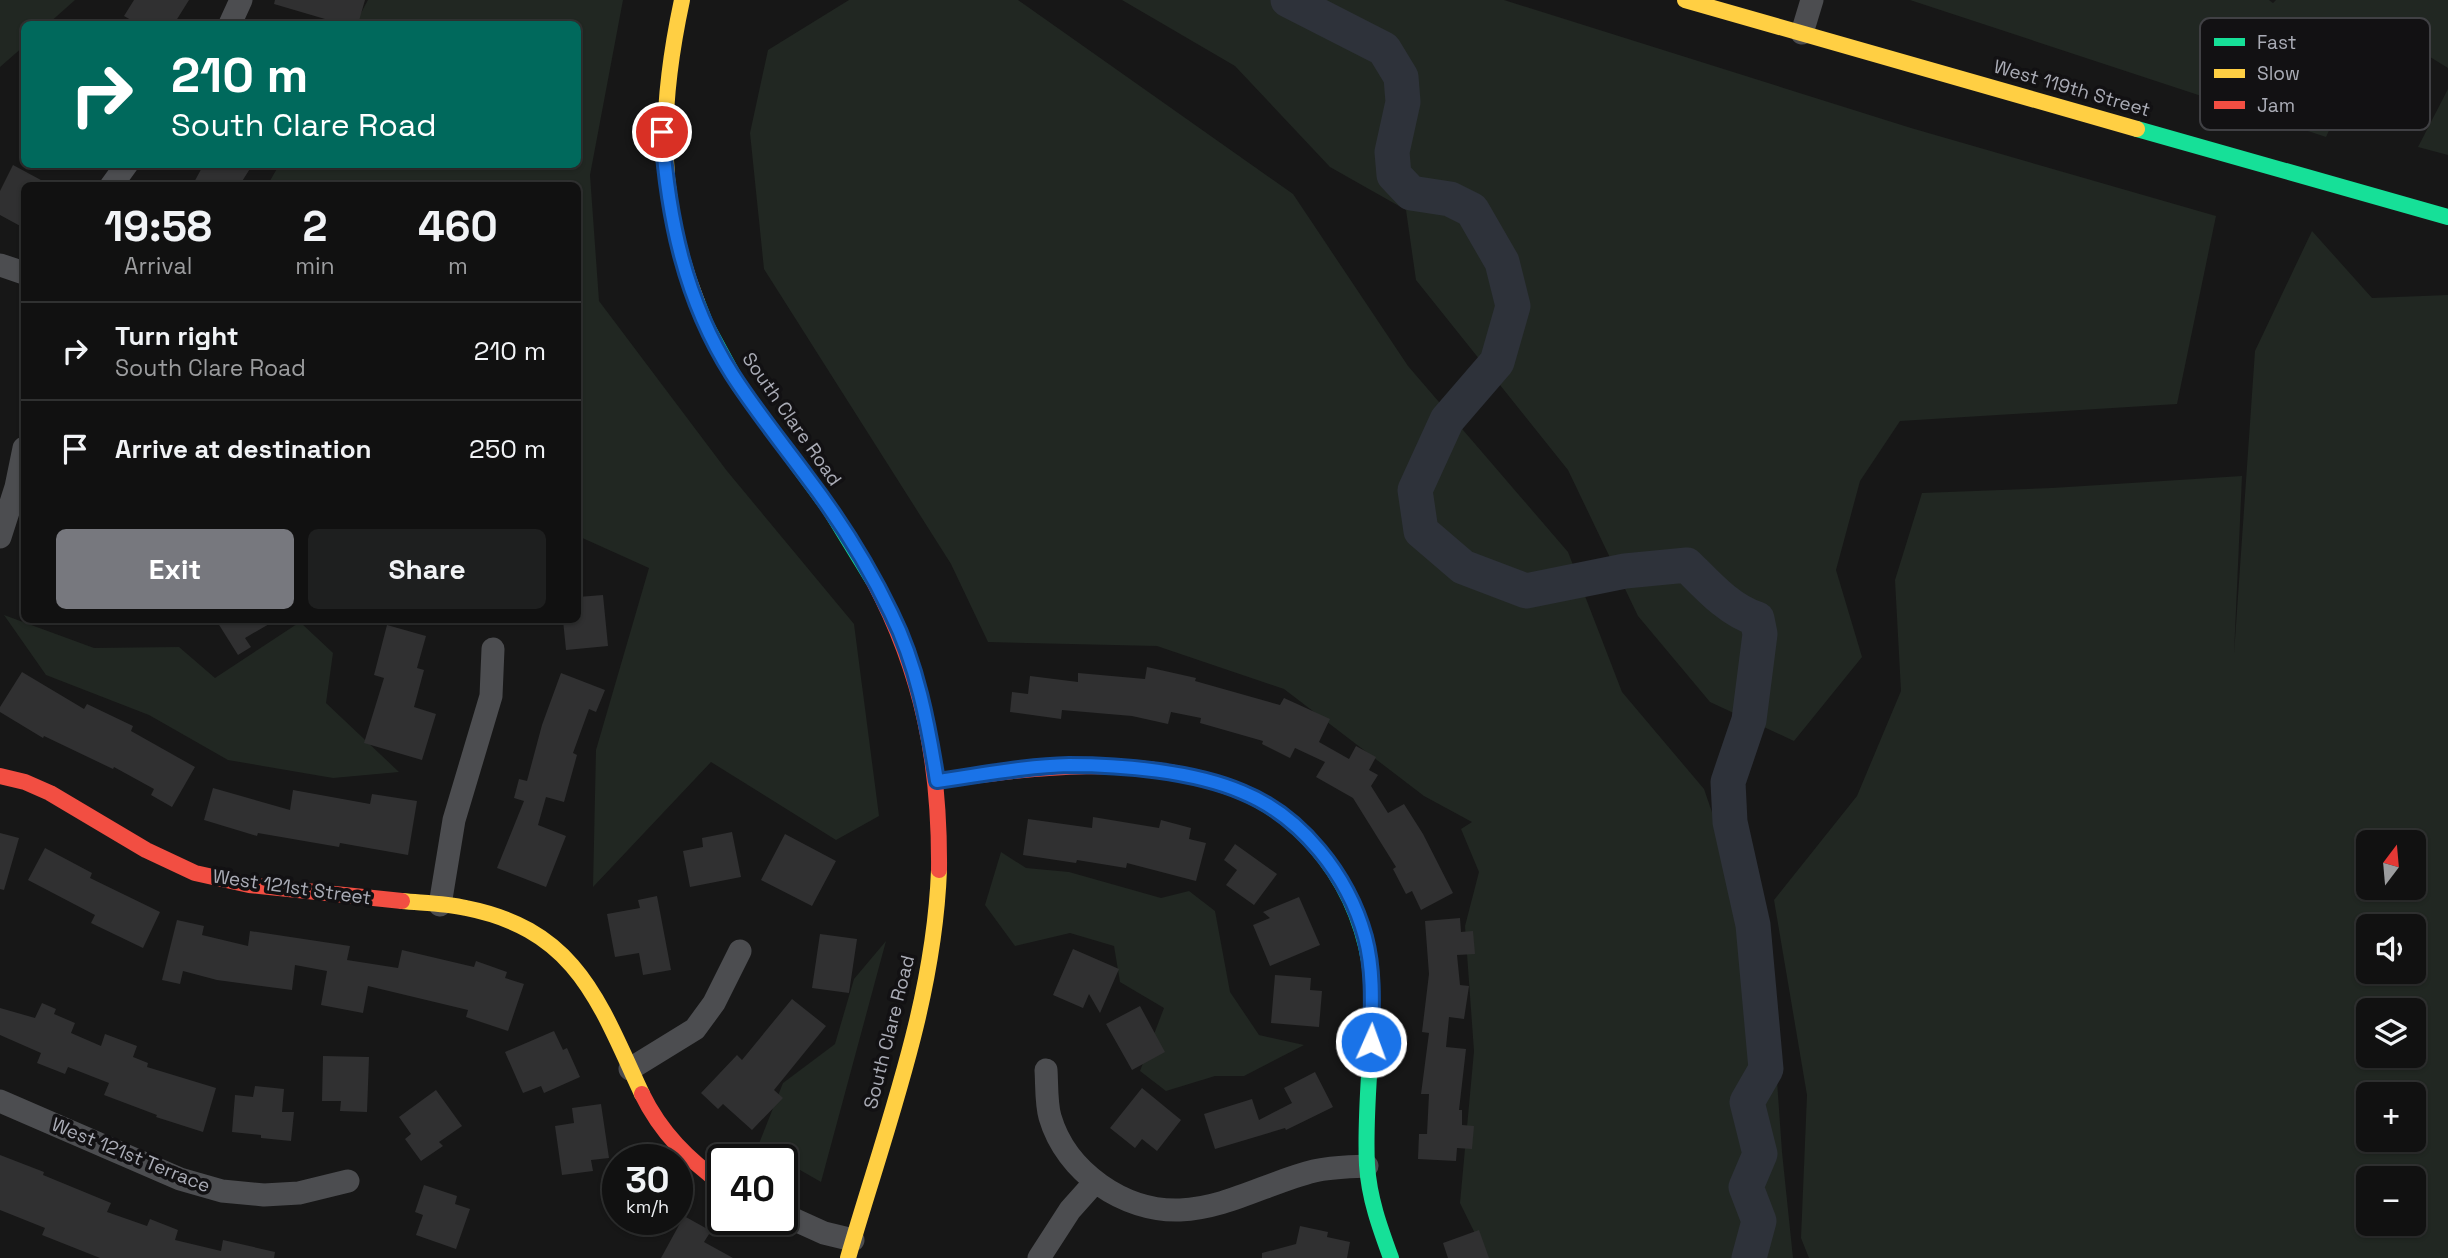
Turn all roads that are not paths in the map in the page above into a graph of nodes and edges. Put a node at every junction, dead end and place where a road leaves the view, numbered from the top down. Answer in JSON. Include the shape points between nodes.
{"nodes":[{"id":1,"x":241,"y":0,"type":"edge"},
{"id":2,"x":682,"y":0,"type":"edge"},
{"id":3,"x":1685,"y":0,"type":"edge"},
{"id":4,"x":1812,"y":0,"type":"edge"},
{"id":5,"x":231,"y":21,"type":"edge"},
{"id":6,"x":1802,"y":33,"type":"junction"},
{"id":7,"x":2448,"y":216,"type":"edge"},
{"id":8,"x":0,"y":265,"type":"edge"},
{"id":9,"x":21,"y":272,"type":"edge"},
{"id":10,"x":20,"y":488,"type":"edge"},
{"id":11,"x":0,"y":537,"type":"edge"},
{"id":12,"x":493,"y":649,"type":"dead end"},
{"id":13,"x":0,"y":776,"type":"edge"},
{"id":14,"x":937,"y":781,"type":"junction"},
{"id":15,"x":440,"y":905,"type":"junction"},
{"id":16,"x":740,"y":951,"type":"dead end"},
{"id":17,"x":630,"y":1069,"type":"junction"},
{"id":18,"x":1045,"y":1070,"type":"dead end"},
{"id":19,"x":0,"y":1101,"type":"edge"},
{"id":20,"x":1367,"y":1166,"type":"junction"},
{"id":21,"x":707,"y":1173,"type":"edge"},
{"id":22,"x":348,"y":1181,"type":"dead end"},
{"id":23,"x":1095,"y":1182,"type":"junction"},
{"id":24,"x":798,"y":1221,"type":"edge"},
{"id":25,"x":850,"y":1249,"type":"edge"},
{"id":26,"x":1039,"y":1258,"type":"edge"},
{"id":27,"x":1391,"y":1258,"type":"edge"}],
"edges":[{"from":1,"to":5,"type":"street"},
{"from":2,"to":14,"type":"street","name":"South Clare Road","via":[[670,49],[662,132],[670,215],[694,297],[730,372],[837,518],[891,612],[929,729]]},
{"from":3,"to":6,"type":"street","name":"West 119th Street"},
{"from":4,"to":6,"type":"street"},
{"from":6,"to":7,"type":"street","name":"West 119th Street"},
{"from":8,"to":9,"type":"street"},
{"from":10,"to":11,"type":"street"},
{"from":12,"to":15,"type":"street","via":[[491,696],[454,820]]},
{"from":13,"to":15,"type":"street","name":"West 121st Street","via":[[56,796],[195,873],[237,884]]},
{"from":14,"to":20,"type":"street","via":[[1068,765],[1170,774],[1242,792],[1276,811],[1306,837],[1333,867],[1365,936],[1372,992]]},
{"from":14,"to":25,"type":"street","name":"South Clare Road","via":[[938,877],[930,962],[914,1038]]},
{"from":15,"to":17,"type":"street","name":"West 121st Street","via":[[488,911],[545,938],[574,964],[598,1000]]},
{"from":16,"to":17,"type":"street","via":[[715,1003],[695,1029]]},
{"from":17,"to":21,"type":"street","name":"West 121st Street","via":[[666,1135]]},
{"from":18,"to":23,"type":"street","via":[[1050,1116],[1060,1141]]},
{"from":19,"to":22,"type":"street","name":"West 121st Terrace","via":[[180,1179],[222,1191],[299,1193]]},
{"from":20,"to":23,"type":"street","via":[[1313,1171],[1213,1204],[1180,1210],[1120,1197]]},
{"from":20,"to":27,"type":"street","via":[[1375,1215]]},
{"from":23,"to":26,"type":"street","via":[[1070,1210]]},
{"from":24,"to":25,"type":"street"}]}
